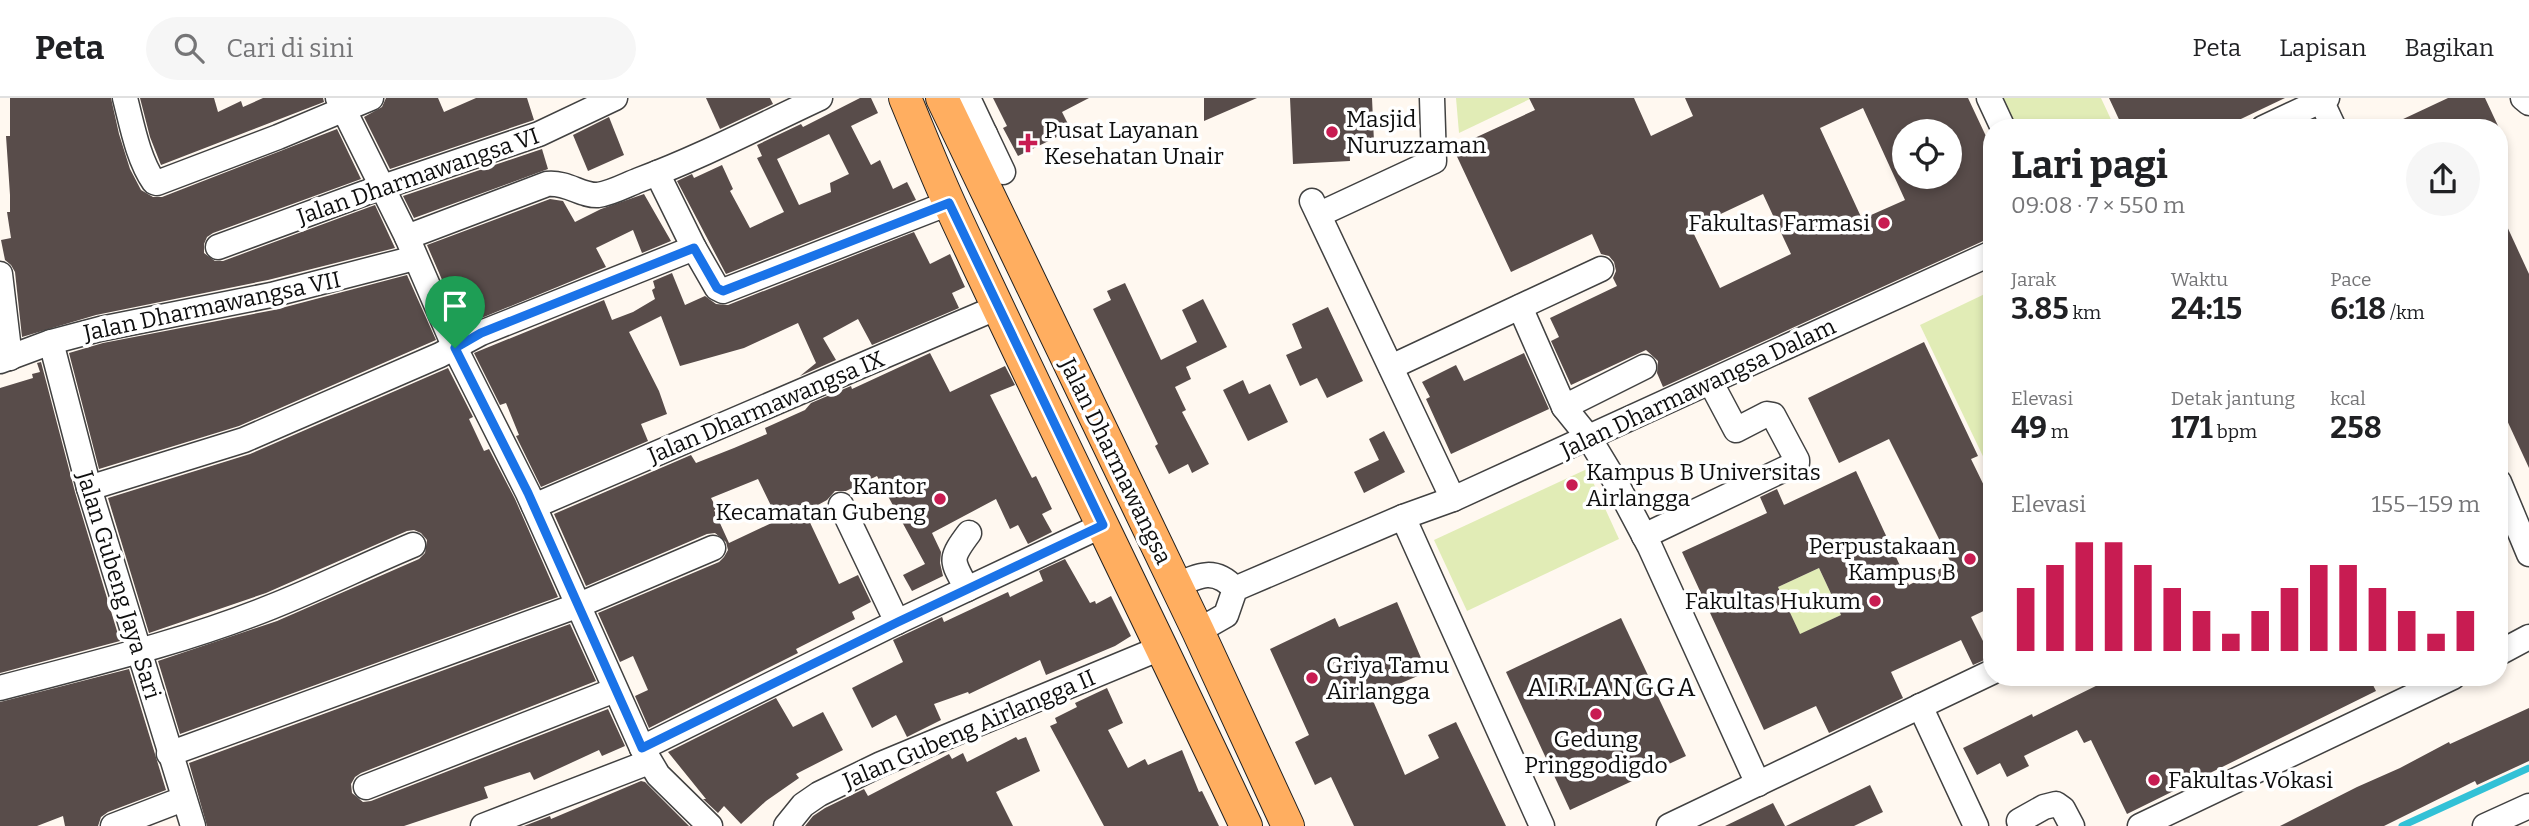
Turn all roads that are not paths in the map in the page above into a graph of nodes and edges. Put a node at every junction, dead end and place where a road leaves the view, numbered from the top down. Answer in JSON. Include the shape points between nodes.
{"nodes":[{"id":1,"x":125,"y":98,"type":"edge"},
{"id":2,"x":371,"y":98,"type":"edge"},
{"id":3,"x":615,"y":98,"type":"edge"},
{"id":4,"x":820,"y":98,"type":"edge"},
{"id":5,"x":905,"y":98,"type":"edge"},
{"id":6,"x":942,"y":98,"type":"edge"},
{"id":7,"x":968,"y":98,"type":"edge"},
{"id":8,"x":1432,"y":98,"type":"edge"},
{"id":9,"x":1989,"y":98,"type":"edge"},
{"id":10,"x":2323,"y":99,"type":"edge"},
{"id":11,"x":340,"y":104,"type":"edge"},
{"id":12,"x":1999,"y":119,"type":"edge"},
{"id":13,"x":2282,"y":119,"type":"edge"},
{"id":14,"x":2331,"y":119,"type":"edge"},
{"id":15,"x":974,"y":139,"type":"junction"},
{"id":16,"x":1003,"y":172,"type":"dead end"},
{"id":17,"x":657,"y":173,"type":"junction"},
{"id":18,"x":382,"y":189,"type":"junction"},
{"id":19,"x":949,"y":203,"type":"junction"},
{"id":20,"x":218,"y":247,"type":"dead end"},
{"id":21,"x":411,"y":247,"type":"junction"},
{"id":22,"x":694,"y":248,"type":"junction"},
{"id":23,"x":1983,"y":257,"type":"edge"},
{"id":24,"x":1601,"y":269,"type":"dead end"},
{"id":25,"x":0,"y":274,"type":"edge"},
{"id":26,"x":999,"y":307,"type":"junction"},
{"id":27,"x":1520,"y":307,"type":"junction"},
{"id":28,"x":51,"y":342,"type":"junction"},
{"id":29,"x":455,"y":348,"type":"junction"},
{"id":30,"x":5,"y":359,"type":"edge"},
{"id":31,"x":1391,"y":367,"type":"junction"},
{"id":32,"x":1644,"y":367,"type":"dead end"},
{"id":33,"x":1711,"y":383,"type":"junction"},
{"id":34,"x":1564,"y":407,"type":"junction"},
{"id":35,"x":1100,"y":426,"type":"junction"},
{"id":36,"x":1589,"y":438,"type":"junction"},
{"id":37,"x":1062,"y":443,"type":"junction"},
{"id":38,"x":89,"y":488,"type":"junction"},
{"id":39,"x":2508,"y":494,"type":"edge"},
{"id":40,"x":1452,"y":499,"type":"junction"},
{"id":41,"x":841,"y":505,"type":"dead end"},
{"id":42,"x":2508,"y":505,"type":"edge"},
{"id":43,"x":534,"y":506,"type":"junction"},
{"id":44,"x":2529,"y":515,"type":"edge"},
{"id":45,"x":1403,"y":517,"type":"junction"},
{"id":46,"x":1103,"y":525,"type":"junction"},
{"id":47,"x":969,"y":533,"type":"dead end"},
{"id":48,"x":1644,"y":536,"type":"junction"},
{"id":49,"x":413,"y":545,"type":"dead end"},
{"id":50,"x":713,"y":548,"type":"dead end"},
{"id":51,"x":2529,"y":554,"type":"edge"},
{"id":52,"x":1175,"y":586,"type":"junction"},
{"id":53,"x":967,"y":589,"type":"junction"},
{"id":54,"x":1236,"y":589,"type":"junction"},
{"id":55,"x":579,"y":605,"type":"junction"},
{"id":56,"x":898,"y":622,"type":"junction"},
{"id":57,"x":1198,"y":631,"type":"junction"},
{"id":58,"x":2529,"y":636,"type":"edge"},
{"id":59,"x":1163,"y":647,"type":"junction"},
{"id":60,"x":2508,"y":648,"type":"edge"},
{"id":61,"x":138,"y":652,"type":"junction"},
{"id":62,"x":1983,"y":676,"type":"edge"},
{"id":63,"x":2434,"y":686,"type":"edge"},
{"id":64,"x":0,"y":688,"type":"edge"},
{"id":65,"x":615,"y":690,"type":"junction"},
{"id":66,"x":1920,"y":706,"type":"junction"},
{"id":67,"x":169,"y":754,"type":"junction"},
{"id":68,"x":646,"y":755,"type":"junction"},
{"id":69,"x":1758,"y":784,"type":"junction"},
{"id":70,"x":366,"y":787,"type":"dead end"},
{"id":71,"x":183,"y":799,"type":"junction"},
{"id":72,"x":2529,"y":806,"type":"edge"},
{"id":73,"x":2016,"y":824,"type":"edge"},
{"id":74,"x":707,"y":825,"type":"edge"},
{"id":75,"x":113,"y":826,"type":"edge"},
{"id":76,"x":193,"y":826,"type":"edge"},
{"id":77,"x":483,"y":826,"type":"edge"},
{"id":78,"x":786,"y":826,"type":"edge"},
{"id":79,"x":1246,"y":826,"type":"edge"},
{"id":80,"x":1288,"y":826,"type":"edge"},
{"id":81,"x":1542,"y":826,"type":"edge"},
{"id":82,"x":1669,"y":826,"type":"edge"},
{"id":83,"x":1976,"y":826,"type":"edge"},
{"id":84,"x":2072,"y":826,"type":"edge"},
{"id":85,"x":2140,"y":826,"type":"edge"},
{"id":86,"x":2485,"y":826,"type":"edge"}],
"edges":[{"from":1,"to":11,"type":"street","via":[[149,174],[157,183]]},
{"from":2,"to":11,"type":"street"},
{"from":3,"to":18,"type":"street","name":"Jalan Dharmawangsa VI","via":[[539,134]]},
{"from":4,"to":17,"type":"street","name":"Jalan Dharmawangsa VII"},
{"from":5,"to":19,"type":"main road","name":"Jalan Dharmawangsa"},
{"from":6,"to":15,"type":"main road","name":"Jalan Dharmawangsa"},
{"from":7,"to":15,"type":"street"},
{"from":8,"to":31,"type":"street","via":[[1434,161],[1316,208]]},
{"from":9,"to":12,"type":"street"},
{"from":10,"to":13,"type":"street"},
{"from":10,"to":14,"type":"street"},
{"from":11,"to":18,"type":"street"},
{"from":15,"to":16,"type":"street"},
{"from":15,"to":35,"type":"main road","name":"Jalan Dharmawangsa"},
{"from":17,"to":21,"type":"street","name":"Jalan Dharmawangsa VII","via":[[598,195],[565,184],[547,184]]},
{"from":17,"to":22,"type":"street"},
{"from":18,"to":20,"type":"street","name":"Jalan Dharmawangsa VI"},
{"from":18,"to":21,"type":"street"},
{"from":19,"to":22,"type":"street","via":[[723,291]]},
{"from":19,"to":26,"type":"main road","name":"Jalan Dharmawangsa"},
{"from":21,"to":28,"type":"street","name":"Jalan Dharmawangsa VII","via":[[271,295]]},
{"from":21,"to":29,"type":"street"},
{"from":22,"to":29,"type":"street","via":[[481,333]]},
{"from":23,"to":33,"type":"street","name":"Jalan Dharmawangsa Dalam"},
{"from":24,"to":27,"type":"street"},
{"from":25,"to":30,"type":"street"},
{"from":26,"to":37,"type":"main road","name":"Jalan Dharmawangsa"},
{"from":26,"to":43,"type":"street","name":"Jalan Dharmawangsa IX"},
{"from":27,"to":31,"type":"street"},
{"from":27,"to":34,"type":"street"},
{"from":28,"to":30,"type":"street","name":"Jalan Dharmawangsa VII"},
{"from":28,"to":38,"type":"street","name":"Jalan Gubeng Jaya Sari"},
{"from":29,"to":38,"type":"street","via":[[244,440]]},
{"from":29,"to":43,"type":"street"},
{"from":31,"to":40,"type":"street"},
{"from":32,"to":34,"type":"street"},
{"from":33,"to":36,"type":"street","name":"Jalan Dharmawangsa Dalam"},
{"from":33,"to":48,"type":"street","via":[[1736,430],[1773,415],[1797,463]]},
{"from":34,"to":36,"type":"street"},
{"from":35,"to":37,"type":"main road"},
{"from":35,"to":52,"type":"main road","name":"Jalan Dharmawangsa"},
{"from":36,"to":40,"type":"street","name":"Jalan Dharmawangsa Dalam"},
{"from":36,"to":48,"type":"street"},
{"from":37,"to":46,"type":"main road","name":"Jalan Dharmawangsa"},
{"from":38,"to":61,"type":"street","name":"Jalan Gubeng Jaya Sari"},
{"from":39,"to":44,"type":"street"},
{"from":40,"to":45,"type":"street","name":"Jalan Dharmawangsa Dalam"},
{"from":41,"to":56,"type":"street"},
{"from":42,"to":51,"type":"street"},
{"from":43,"to":55,"type":"street"},
{"from":45,"to":54,"type":"street","name":"Jalan Dharmawangsa Dalam"},
{"from":45,"to":81,"type":"street"},
{"from":46,"to":53,"type":"street"},
{"from":46,"to":59,"type":"main road","name":"Jalan Dharmawangsa"},
{"from":47,"to":53,"type":"street","via":[[954,561]]},
{"from":48,"to":69,"type":"street"},
{"from":49,"to":61,"type":"street","via":[[270,608]]},
{"from":50,"to":55,"type":"street"},
{"from":52,"to":54,"type":"street","via":[[1201,573],[1226,579]]},
{"from":52,"to":57,"type":"main road","name":"Jalan Dharmawangsa"},
{"from":53,"to":56,"type":"street"},
{"from":54,"to":57,"type":"street","via":[[1226,615]]},
{"from":55,"to":65,"type":"street"},
{"from":55,"to":67,"type":"street"},
{"from":56,"to":68,"type":"street"},
{"from":57,"to":80,"type":"main road","name":"Jalan Dharmawangsa"},
{"from":58,"to":60,"type":"street"},
{"from":59,"to":78,"type":"street","name":"Jalan Gubeng Airlangga II","via":[[857,775],[803,805]]},
{"from":59,"to":79,"type":"main road","name":"Jalan Dharmawangsa"},
{"from":61,"to":64,"type":"street"},
{"from":61,"to":67,"type":"street","name":"Jalan Gubeng Jaya Sari"},
{"from":62,"to":66,"type":"street"},
{"from":63,"to":85,"type":"street"},
{"from":65,"to":68,"type":"street"},
{"from":65,"to":70,"type":"street"},
{"from":66,"to":69,"type":"street"},
{"from":66,"to":83,"type":"street"},
{"from":67,"to":71,"type":"street","name":"Jalan Gubeng Jaya Sari"},
{"from":68,"to":74,"type":"street"},
{"from":68,"to":77,"type":"street"},
{"from":69,"to":82,"type":"street"},
{"from":71,"to":75,"type":"street"},
{"from":71,"to":76,"type":"street","name":"Jalan Gubeng Jaya Sari"},
{"from":72,"to":86,"type":"street"},
{"from":73,"to":84,"type":"street","via":[[2056,804]]}]}
